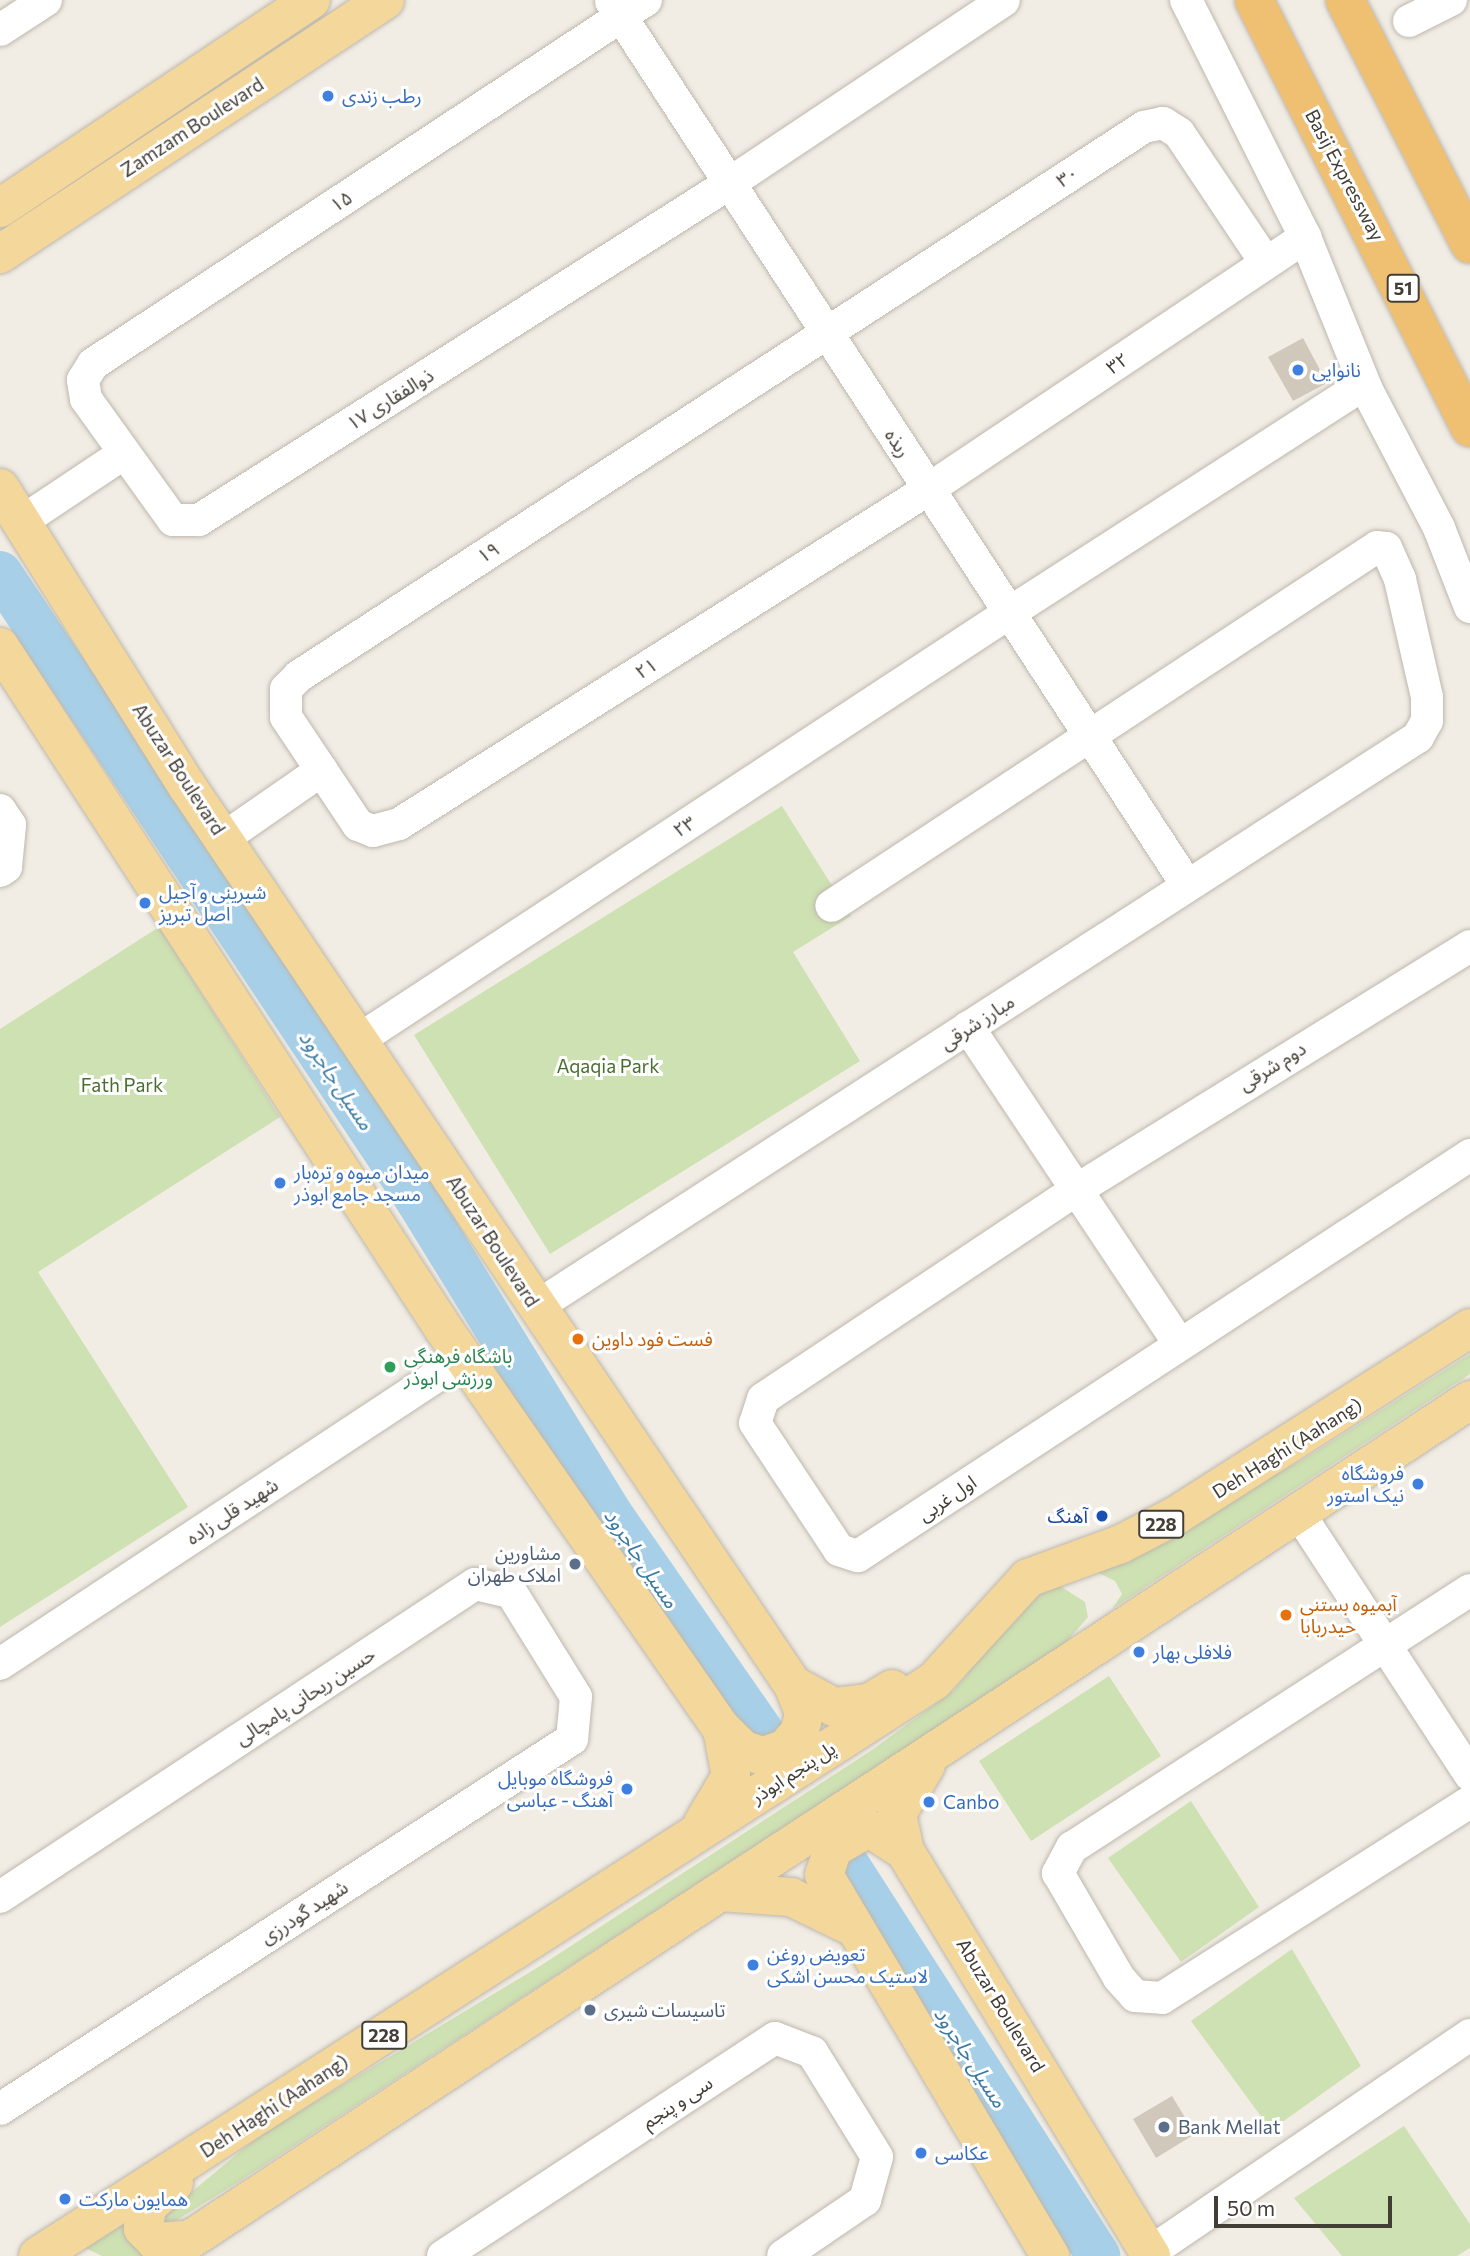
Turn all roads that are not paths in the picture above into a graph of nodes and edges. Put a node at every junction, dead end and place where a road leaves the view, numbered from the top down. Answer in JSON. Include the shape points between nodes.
{"nodes":[{"id":1,"x":46,"y":0,"type":"edge"},
{"id":2,"x":311,"y":0,"type":"edge"},
{"id":3,"x":385,"y":0,"type":"edge"},
{"id":4,"x":1004,"y":0,"type":"edge"},
{"id":5,"x":1186,"y":0,"type":"edge"},
{"id":6,"x":1254,"y":0,"type":"edge"},
{"id":7,"x":1345,"y":0,"type":"edge"},
{"id":8,"x":1451,"y":0,"type":"edge"},
{"id":9,"x":626,"y":5,"type":"edge"},
{"id":10,"x":1409,"y":21,"type":"dead end"},
{"id":11,"x":0,"y":30,"type":"edge"},
{"id":12,"x":1332,"y":151,"type":"junction"},
{"id":13,"x":730,"y":183,"type":"junction"},
{"id":14,"x":0,"y":208,"type":"edge"},
{"id":15,"x":1463,"y":231,"type":"edge"},
{"id":16,"x":1305,"y":237,"type":"junction"},
{"id":17,"x":6,"y":254,"type":"edge"},
{"id":18,"x":1266,"y":263,"type":"junction"},
{"id":19,"x":1470,"y":271,"type":"edge"},
{"id":20,"x":825,"y":330,"type":"junction"},
{"id":21,"x":1470,"y":362,"type":"edge"},
{"id":22,"x":1367,"y":390,"type":"junction"},
{"id":23,"x":86,"y":399,"type":"joint"},
{"id":24,"x":1470,"y":427,"type":"edge"},
{"id":25,"x":123,"y":454,"type":"junction"},
{"id":26,"x":0,"y":488,"type":"edge"},
{"id":27,"x":929,"y":489,"type":"junction"},
{"id":28,"x":21,"y":522,"type":"junction"},
{"id":29,"x":1470,"y":607,"type":"edge"},
{"id":30,"x":1009,"y":613,"type":"junction"},
{"id":31,"x":0,"y":647,"type":"edge"},
{"id":32,"x":1091,"y":739,"type":"junction"},
{"id":33,"x":322,"y":770,"type":"junction"},
{"id":34,"x":0,"y":810,"type":"edge"},
{"id":35,"x":358,"y":825,"type":"joint"},
{"id":36,"x":224,"y":838,"type":"junction"},
{"id":37,"x":3,"y":869,"type":"edge"},
{"id":38,"x":1186,"y":885,"type":"junction"},
{"id":39,"x":831,"y":906,"type":"dead end"},
{"id":40,"x":1469,"y":946,"type":"edge"},
{"id":41,"x":968,"y":1027,"type":"junction"},
{"id":42,"x":359,"y":1039,"type":"junction"},
{"id":43,"x":1470,"y":1155,"type":"edge"},
{"id":44,"x":1076,"y":1190,"type":"junction"},
{"id":45,"x":536,"y":1307,"type":"junction"},
{"id":46,"x":1470,"y":1328,"type":"edge"},
{"id":47,"x":1179,"y":1343,"type":"junction"},
{"id":48,"x":464,"y":1357,"type":"junction"},
{"id":49,"x":1470,"y":1400,"type":"edge"},
{"id":50,"x":755,"y":1423,"type":"joint"},
{"id":51,"x":1298,"y":1512,"type":"junction"},
{"id":52,"x":1470,"y":1590,"type":"edge"},
{"id":53,"x":965,"y":1644,"type":"junction"},
{"id":54,"x":1385,"y":1645,"type":"junction"},
{"id":55,"x":0,"y":1664,"type":"edge"},
{"id":56,"x":793,"y":1685,"type":"junction"},
{"id":57,"x":576,"y":1697,"type":"joint"},
{"id":58,"x":864,"y":1726,"type":"joint"},
{"id":59,"x":722,"y":1729,"type":"junction"},
{"id":60,"x":935,"y":1753,"type":"junction"},
{"id":61,"x":1470,"y":1775,"type":"edge"},
{"id":62,"x":1470,"y":1802,"type":"edge"},
{"id":63,"x":722,"y":1818,"type":"joint"},
{"id":64,"x":689,"y":1839,"type":"junction"},
{"id":65,"x":905,"y":1850,"type":"junction"},
{"id":66,"x":720,"y":1892,"type":"junction"},
{"id":67,"x":0,"y":1897,"type":"edge"},
{"id":68,"x":853,"y":1927,"type":"junction"},
{"id":69,"x":1470,"y":2035,"type":"edge"},
{"id":70,"x":0,"y":2109,"type":"edge"},
{"id":71,"x":214,"y":2148,"type":"junction"},
{"id":72,"x":176,"y":2248,"type":"edge"},
{"id":73,"x":55,"y":2254,"type":"edge"},
{"id":74,"x":451,"y":2254,"type":"edge"},
{"id":75,"x":1150,"y":2254,"type":"edge"},
{"id":76,"x":783,"y":2256,"type":"edge"},
{"id":77,"x":1050,"y":2256,"type":"edge"}],
"edges":[{"from":1,"to":11,"type":"street"},
{"from":2,"to":14,"type":"main road","name":"Zamzam Boulevard"},
{"from":3,"to":17,"type":"main road","name":"Zamzam Boulevard"},
{"from":4,"to":13,"type":"street"},
{"from":5,"to":16,"type":"street"},
{"from":6,"to":12,"type":"highway","name":"Basij Expressway","number":"51"},
{"from":7,"to":15,"type":"highway"},
{"from":8,"to":10,"type":"street"},
{"from":9,"to":13,"type":"street","name":"ربذه"},
{"from":9,"to":23,"type":"street","name":"۱۵","via":[[93,364],[83,380]]},
{"from":12,"to":21,"type":"highway","via":[[1390,209]]},
{"from":12,"to":24,"type":"highway","name":"Basij Expressway","number":"51"},
{"from":13,"to":20,"type":"street","name":"ربذه"},
{"from":13,"to":25,"type":"street","name":"ذوالفقاری ۱۷","via":[[199,520],[173,520]]},
{"from":15,"to":19,"type":"highway"},
{"from":16,"to":18,"type":"street","name":"۳۲"},
{"from":16,"to":22,"type":"street"},
{"from":18,"to":20,"type":"street","name":"۳۰","via":[[1179,133],[1163,123],[1144,127]]},
{"from":18,"to":27,"type":"street","name":"۳۲"},
{"from":20,"to":27,"type":"street","name":"ربذه"},
{"from":20,"to":33,"type":"street","name":"۱۹","via":[[299,676],[286,689],[282,707]]},
{"from":22,"to":29,"type":"street","via":[[1439,528]]},
{"from":22,"to":30,"type":"street","name":"۲۳","via":[[1354,391]]},
{"from":23,"to":25,"type":"street","name":"ذوالفقاری ۱۷"},
{"from":25,"to":28,"type":"street"},
{"from":26,"to":28,"type":"main road","name":"Abuzar Boulevard"},
{"from":27,"to":30,"type":"street","name":"ربذه"},
{"from":27,"to":35,"type":"street","name":"۲۱","via":[[399,824],[373,831]]},
{"from":28,"to":36,"type":"main road","name":"Abuzar Boulevard"},
{"from":30,"to":32,"type":"street","name":"ربذه"},
{"from":30,"to":42,"type":"street","name":"۲۳"},
{"from":31,"to":48,"type":"main road"},
{"from":32,"to":38,"type":"street","name":"ربذه"},
{"from":32,"to":38,"type":"street","name":"مبارز شرقی","via":[[1377,547],[1387,548],[1400,579],[1427,698],[1427,721],[1418,737]]},
{"from":32,"to":39,"type":"street"},
{"from":33,"to":35,"type":"street","name":"۱۹"},
{"from":33,"to":36,"type":"street"},
{"from":34,"to":37,"type":"street","via":[[10,825]]},
{"from":36,"to":42,"type":"main road","name":"Abuzar Boulevard"},
{"from":38,"to":41,"type":"street","name":"مبارز شرقی"},
{"from":40,"to":44,"type":"street","name":"دوم شرقی"},
{"from":41,"to":44,"type":"street"},
{"from":41,"to":45,"type":"street","name":"مبارز شرقی"},
{"from":42,"to":45,"type":"main road","name":"Abuzar Boulevard"},
{"from":43,"to":47,"type":"street"},
{"from":44,"to":47,"type":"street"},
{"from":44,"to":50,"type":"street","name":"دوم شرقی","via":[[763,1399]]},
{"from":45,"to":56,"type":"main road","name":"Abuzar Boulevard"},
{"from":46,"to":53,"type":"main road","name":"Deh Haghi (Aahang)","number":"228","via":[[1175,1517],[1121,1544],[1028,1578]]},
{"from":47,"to":50,"type":"street","name":"اول غربی","via":[[858,1556],[839,1550]]},
{"from":48,"to":55,"type":"street","name":"شهید قلی زاده"},
{"from":48,"to":59,"type":"main road"},
{"from":49,"to":51,"type":"main road"},
{"from":51,"to":54,"type":"street"},
{"from":51,"to":60,"type":"main road"},
{"from":52,"to":54,"type":"street"},
{"from":53,"to":56,"type":"main road","name":"Abuzar Boulevard","via":[[869,1703],[834,1707]]},
{"from":53,"to":58,"type":"main road","name":"Deh Haghi (Aahang)","number":"228","via":[[934,1681]]},
{"from":54,"to":61,"type":"street"},
{"from":54,"to":62,"type":"street","via":[[1072,1847],[1058,1873],[1068,1898],[1135,1996],[1162,1998]]},
{"from":56,"to":59,"type":"main road","via":[[803,1713],[800,1731],[785,1749],[763,1756],[744,1750]]},
{"from":57,"to":67,"type":"street","name":"حسین ریحانی پامچالی","via":[[512,1592],[475,1584]]},
{"from":57,"to":70,"type":"street","name":"شهید گودرزی","via":[[572,1739]]},
{"from":58,"to":63,"type":"main road","name":"پل پنجم ابوذر","number":"228"},
{"from":59,"to":64,"type":"main road","via":[[731,1776],[724,1797]]},
{"from":60,"to":65,"type":"main road","name":"Abuzar Boulevard","via":[[897,1814]]},
{"from":60,"to":66,"type":"main road"},
{"from":63,"to":64,"type":"main road","name":"Deh Haghi (Aahang)","number":"228"},
{"from":64,"to":71,"type":"main road","name":"Deh Haghi (Aahang)","number":"228"},
{"from":65,"to":68,"type":"main road","via":[[874,1831],[848,1836],[826,1860],[831,1892]]},
{"from":65,"to":75,"type":"main road","name":"Abuzar Boulevard"},
{"from":66,"to":68,"type":"main road","via":[[791,1897]]},
{"from":66,"to":72,"type":"main road"},
{"from":68,"to":77,"type":"main road"},
{"from":69,"to":75,"type":"street"},
{"from":71,"to":72,"type":"main road","via":[[156,2196],[142,2221],[156,2242]]},
{"from":71,"to":73,"type":"main road","name":"Deh Haghi (Aahang)","number":"228"},
{"from":74,"to":76,"type":"street","name":"سی و پنجم","via":[[775,2038],[812,2052],[877,2157],[865,2200]]}]}
